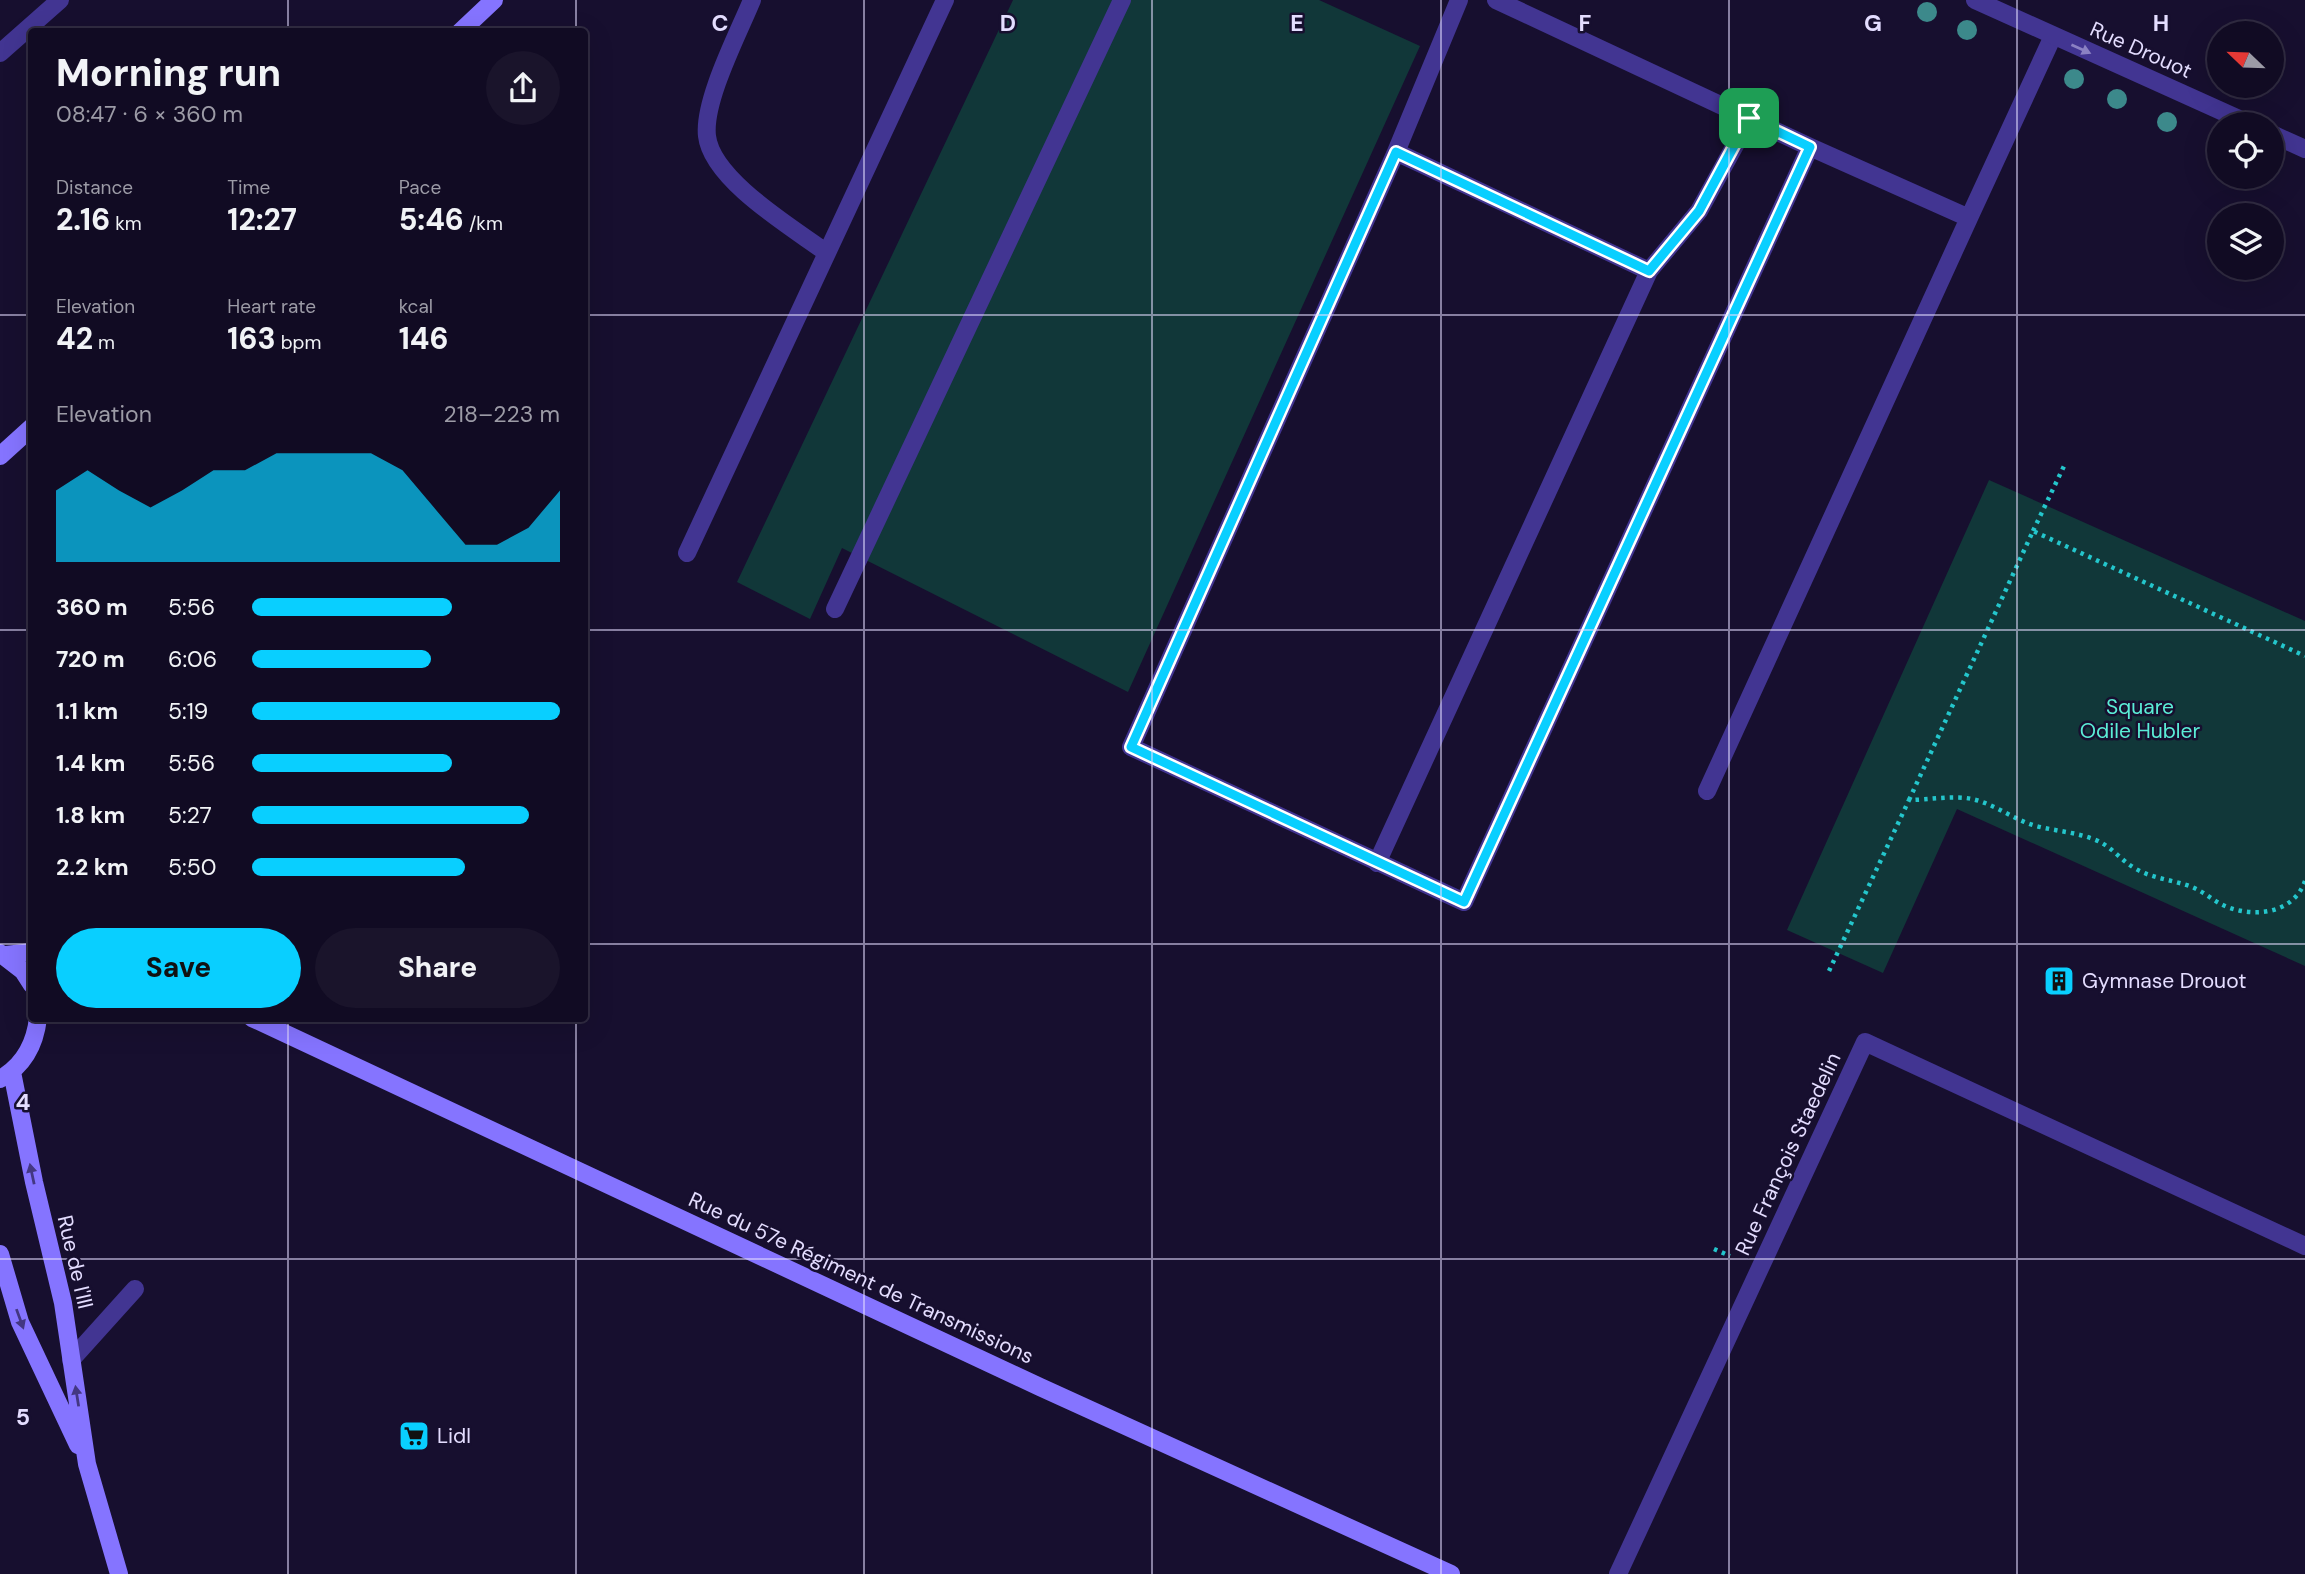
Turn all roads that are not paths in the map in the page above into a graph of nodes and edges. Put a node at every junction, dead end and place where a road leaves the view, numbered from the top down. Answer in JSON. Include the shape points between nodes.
{"nodes":[{"id":1,"x":60,"y":0,"type":"edge"},
{"id":2,"x":494,"y":0,"type":"edge"},
{"id":3,"x":752,"y":0,"type":"edge"},
{"id":4,"x":946,"y":0,"type":"edge"},
{"id":5,"x":1122,"y":0,"type":"edge"},
{"id":6,"x":1459,"y":0,"type":"edge"},
{"id":7,"x":1496,"y":0,"type":"edge"},
{"id":8,"x":1975,"y":0,"type":"edge"},
{"id":9,"x":29,"y":28,"type":"edge"},
{"id":10,"x":464,"y":28,"type":"edge"},
{"id":11,"x":28,"y":29,"type":"edge"},
{"id":12,"x":2053,"y":36,"type":"junction"},
{"id":13,"x":0,"y":54,"type":"edge"},
{"id":14,"x":2223,"y":112,"type":"edge"},
{"id":15,"x":1749,"y":118,"type":"junction"},
{"id":16,"x":2284,"y":139,"type":"edge"},
{"id":17,"x":1810,"y":147,"type":"junction"},
{"id":18,"x":2305,"y":149,"type":"edge"},
{"id":19,"x":1396,"y":152,"type":"junction"},
{"id":20,"x":1969,"y":218,"type":"junction"},
{"id":21,"x":827,"y":253,"type":"junction"},
{"id":22,"x":1649,"y":271,"type":"junction"},
{"id":23,"x":28,"y":431,"type":"edge"},
{"id":24,"x":0,"y":456,"type":"edge"},
{"id":25,"x":687,"y":553,"type":"dead end"},
{"id":26,"x":835,"y":609,"type":"dead end"},
{"id":27,"x":1707,"y":791,"type":"dead end"},
{"id":28,"x":1377,"y":863,"type":"junction"},
{"id":29,"x":28,"y":952,"type":"edge"},
{"id":30,"x":3,"y":954,"type":"edge"},
{"id":31,"x":28,"y":979,"type":"edge"},
{"id":32,"x":38,"y":1022,"type":"edge"},
{"id":33,"x":262,"y":1022,"type":"edge"},
{"id":34,"x":6,"y":1076,"type":"edge"},
{"id":35,"x":2305,"y":1246,"type":"edge"},
{"id":36,"x":0,"y":1254,"type":"edge"},
{"id":37,"x":135,"y":1289,"type":"dead end"},
{"id":38,"x":71,"y":1360,"type":"junction"},
{"id":39,"x":87,"y":1464,"type":"junction"},
{"id":40,"x":119,"y":1574,"type":"edge"},
{"id":41,"x":1451,"y":1574,"type":"edge"},
{"id":42,"x":1618,"y":1574,"type":"edge"}],
"edges":[{"from":1,"to":9,"type":"street"},
{"from":2,"to":10,"type":"main road"},
{"from":3,"to":21,"type":"street","via":[[710,106],[707,136],[715,161],[738,187]]},
{"from":4,"to":21,"type":"street"},
{"from":5,"to":26,"type":"street"},
{"from":6,"to":19,"type":"street"},
{"from":7,"to":15,"type":"street"},
{"from":8,"to":12,"type":"street","name":"Rue Drouot"},
{"from":11,"to":13,"type":"street"},
{"from":12,"to":14,"type":"street","name":"Rue Drouot","one_way":true},
{"from":12,"to":20,"type":"street"},
{"from":15,"to":17,"type":"street"},
{"from":15,"to":22,"type":"street","via":[[1699,211]]},
{"from":16,"to":18,"type":"street"},
{"from":17,"to":20,"type":"street"},
{"from":17,"to":28,"type":"street","via":[[1464,902]]},
{"from":19,"to":22,"type":"street"},
{"from":19,"to":28,"type":"street","via":[[1131,747]]},
{"from":20,"to":27,"type":"street"},
{"from":21,"to":25,"type":"street"},
{"from":22,"to":28,"type":"street"},
{"from":23,"to":24,"type":"main road"},
{"from":29,"to":30,"type":"main road"},
{"from":30,"to":31,"type":"main road"},
{"from":32,"to":34,"type":"main road","via":[[27,1056]]},
{"from":33,"to":41,"type":"main road","name":"Rue du 57e Régiment de Transmissions"},
{"from":38,"to":34,"type":"main road","name":"Rue de l'Ill","one_way":true,"via":[[63,1303]]},
{"from":35,"to":42,"type":"street","name":"Rue François Staedelin","via":[[1865,1041]]},
{"from":36,"to":39,"type":"main road","name":"Rue de l'Ill","one_way":true,"via":[[20,1322]]},
{"from":37,"to":38,"type":"street"},
{"from":39,"to":38,"type":"main road","name":"Rue de l'Ill","one_way":true},
{"from":39,"to":40,"type":"main road","name":"Rue de l'Ill"}]}
